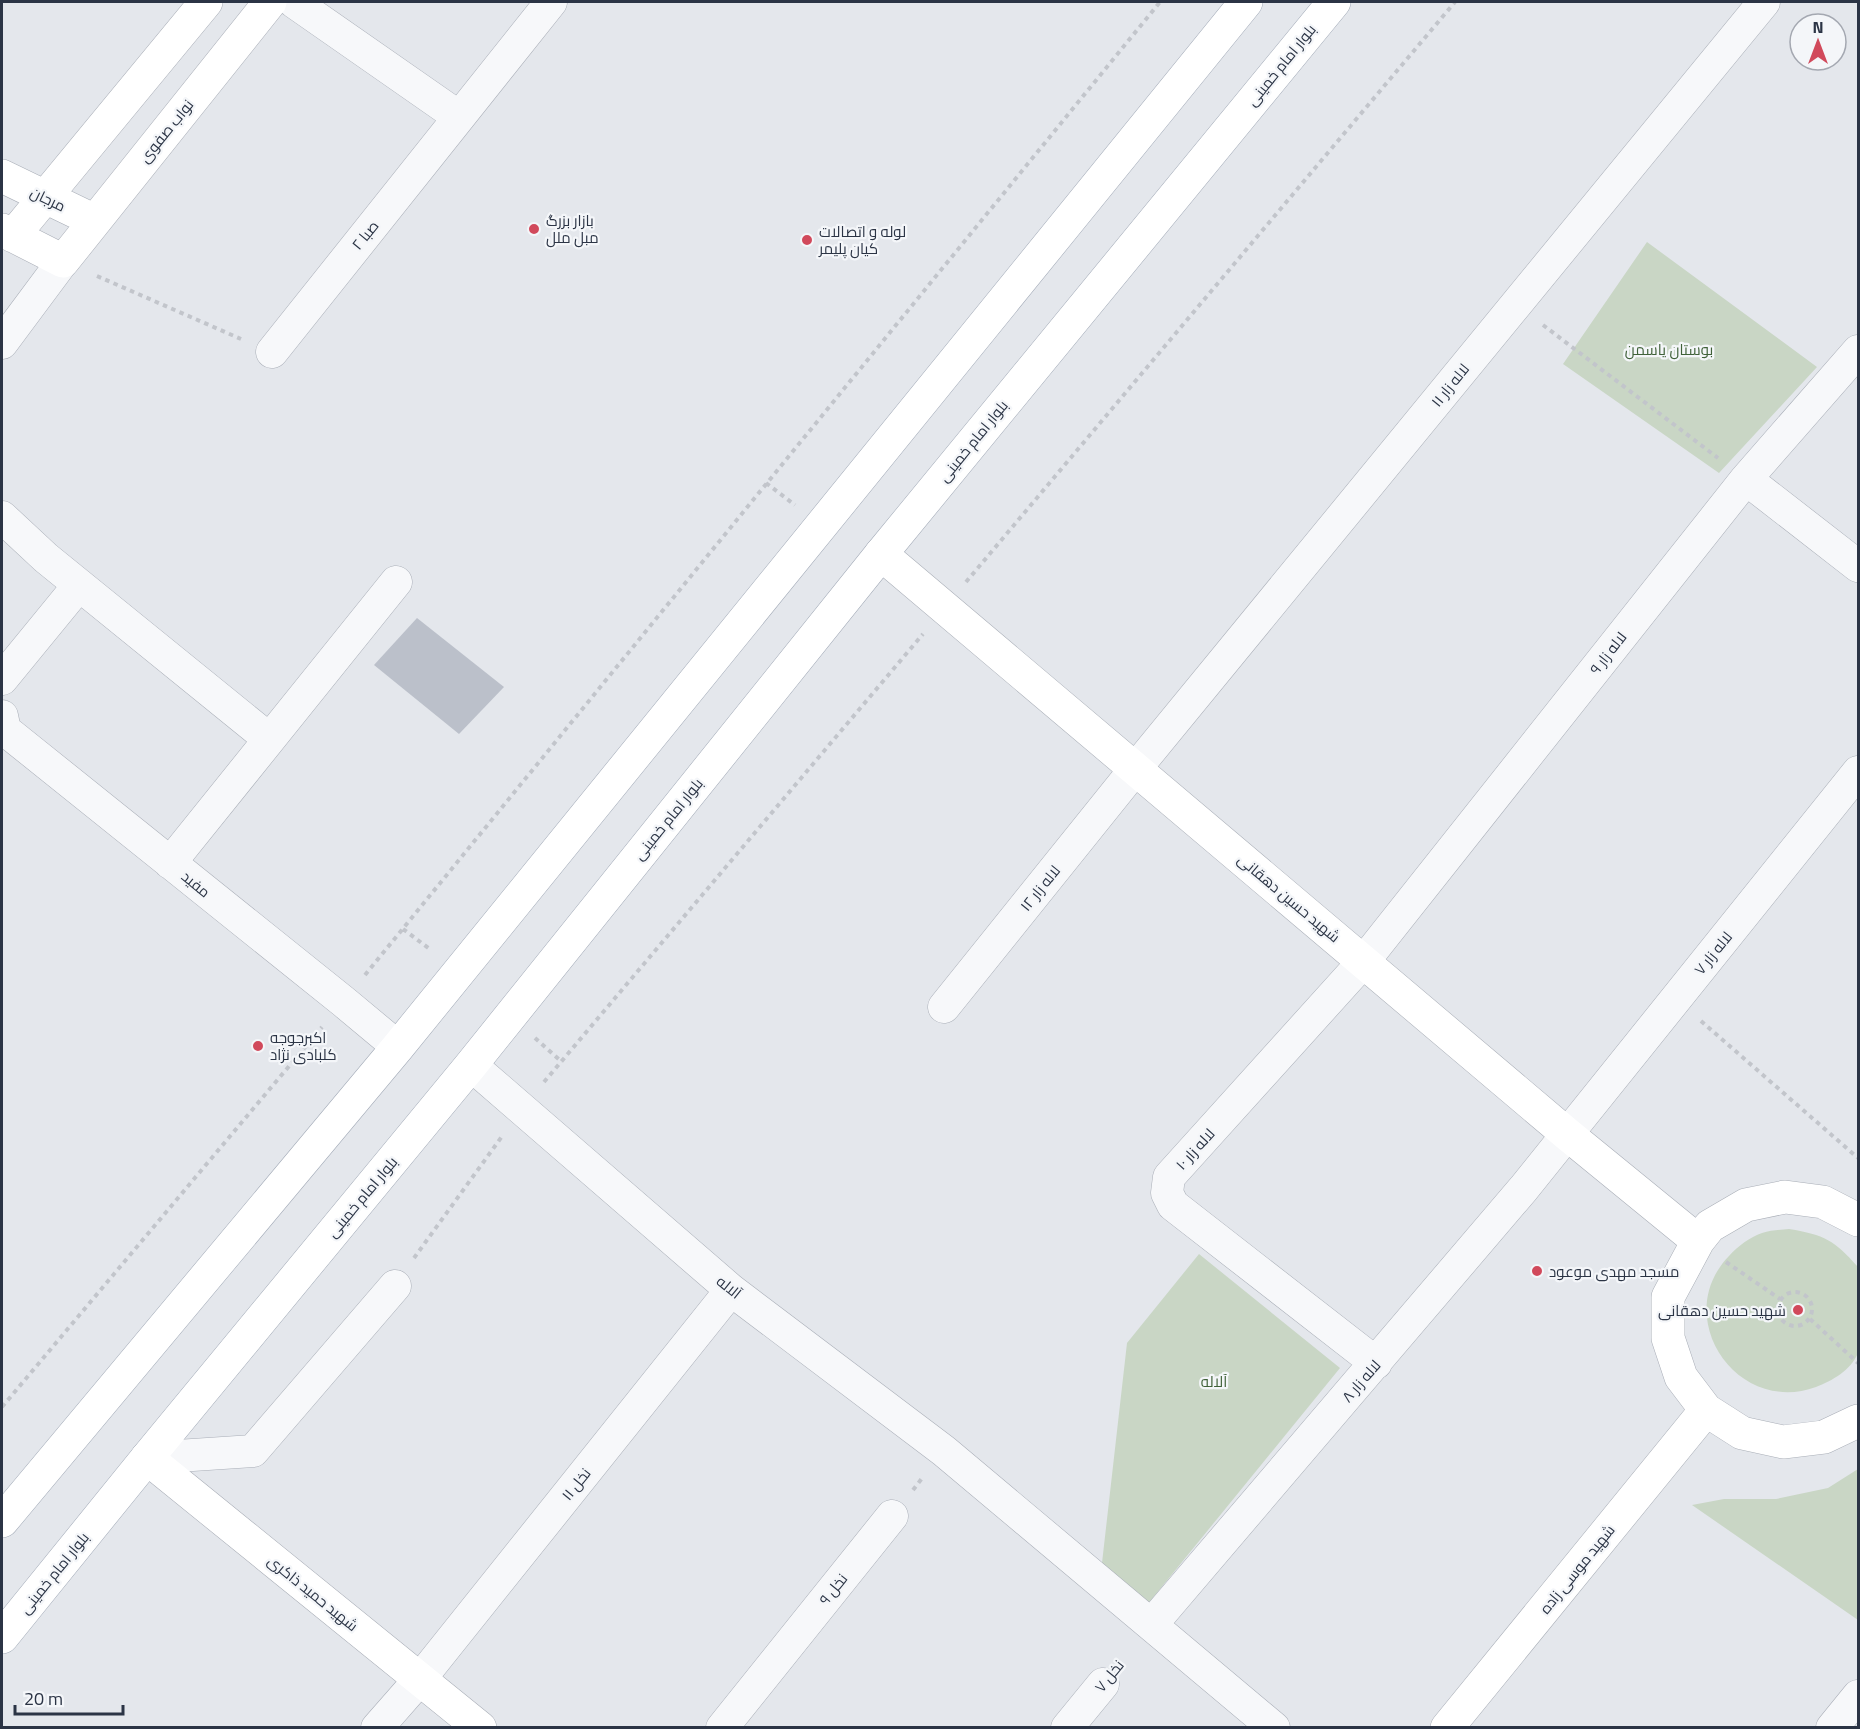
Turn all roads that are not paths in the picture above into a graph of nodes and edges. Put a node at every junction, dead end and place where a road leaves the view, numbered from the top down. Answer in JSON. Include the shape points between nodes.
{"nodes":[{"id":1,"x":206,"y":2,"type":"edge"},
{"id":2,"x":270,"y":2,"type":"edge"},
{"id":3,"x":294,"y":2,"type":"edge"},
{"id":4,"x":551,"y":2,"type":"edge"},
{"id":5,"x":1246,"y":2,"type":"edge"},
{"id":6,"x":1334,"y":2,"type":"edge"},
{"id":7,"x":1764,"y":2,"type":"edge"},
{"id":8,"x":459,"y":117,"type":"junction"},
{"id":9,"x":2,"y":176,"type":"edge"},
{"id":10,"x":44,"y":197,"type":"junction"},
{"id":11,"x":95,"y":221,"type":"junction"},
{"id":12,"x":8,"y":233,"type":"edge"},
{"id":13,"x":63,"y":261,"type":"junction"},
{"id":14,"x":2,"y":343,"type":"edge"},
{"id":15,"x":1858,"y":351,"type":"edge"},
{"id":16,"x":272,"y":352,"type":"road end"},
{"id":17,"x":1746,"y":479,"type":"junction"},
{"id":18,"x":2,"y":518,"type":"edge"},
{"id":19,"x":881,"y":554,"type":"junction"},
{"id":20,"x":1858,"y":566,"type":"edge"},
{"id":21,"x":396,"y":582,"type":"dead end"},
{"id":22,"x":79,"y":585,"type":"junction"},
{"id":23,"x":2,"y":679,"type":"edge"},
{"id":24,"x":2,"y":716,"type":"edge"},
{"id":25,"x":269,"y":740,"type":"junction"},
{"id":26,"x":1136,"y":768,"type":"junction"},
{"id":27,"x":1858,"y":772,"type":"edge"},
{"id":28,"x":170,"y":863,"type":"junction"},
{"id":29,"x":1364,"y":961,"type":"junction"},
{"id":30,"x":944,"y":1007,"type":"dead end"},
{"id":31,"x":398,"y":1047,"type":"junction"},
{"id":32,"x":471,"y":1065,"type":"junction"},
{"id":33,"x":1568,"y":1134,"type":"junction"},
{"id":34,"x":1858,"y":1220,"type":"edge"},
{"id":35,"x":1698,"y":1241,"type":"junction"},
{"id":36,"x":395,"y":1286,"type":"road end"},
{"id":37,"x":731,"y":1290,"type":"junction"},
{"id":38,"x":1376,"y":1363,"type":"junction"},
{"id":39,"x":1706,"y":1410,"type":"junction"},
{"id":40,"x":1858,"y":1420,"type":"edge"},
{"id":41,"x":147,"y":1458,"type":"junction"},
{"id":42,"x":892,"y":1516,"type":"road end"},
{"id":43,"x":2,"y":1521,"type":"edge"},
{"id":44,"x":1152,"y":1624,"type":"junction"},
{"id":45,"x":2,"y":1637,"type":"edge"},
{"id":46,"x":420,"y":1679,"type":"junction"},
{"id":47,"x":1103,"y":1683,"type":"dead end"},
{"id":48,"x":1858,"y":1696,"type":"edge"},
{"id":49,"x":377,"y":1728,"type":"edge"},
{"id":50,"x":480,"y":1728,"type":"edge"},
{"id":51,"x":722,"y":1728,"type":"edge"},
{"id":52,"x":1067,"y":1728,"type":"edge"},
{"id":53,"x":1274,"y":1728,"type":"edge"},
{"id":54,"x":1447,"y":1728,"type":"edge"},
{"id":55,"x":1832,"y":1728,"type":"edge"}],
"edges":[{"from":1,"to":10,"type":"main road"},
{"from":2,"to":11,"type":"main road","name":"نواب صفوی"},
{"from":3,"to":8,"type":"street"},
{"from":4,"to":8,"type":"street","name":"صبا ۲"},
{"from":5,"to":31,"type":"main road"},
{"from":6,"to":19,"type":"main road","name":"بلوار امام خمینی"},
{"from":7,"to":26,"type":"street","name":"لاله زار ۱۱"},
{"from":8,"to":16,"type":"street","name":"صبا ۲"},
{"from":9,"to":10,"type":"main road","name":"مرجان"},
{"from":10,"to":11,"type":"main road","name":"مرجان"},
{"from":10,"to":12,"type":"main road"},
{"from":11,"to":13,"type":"main road","name":"نواب صفوی"},
{"from":12,"to":13,"type":"main road"},
{"from":13,"to":14,"type":"street"},
{"from":15,"to":17,"type":"street","name":"لاله زار ۹"},
{"from":17,"to":20,"type":"street"},
{"from":17,"to":29,"type":"street","name":"لاله زار ۹"},
{"from":18,"to":22,"type":"street"},
{"from":19,"to":26,"type":"main road","name":"شهید حسین دهقانی"},
{"from":19,"to":32,"type":"main road","name":"بلوار امام خمینی"},
{"from":21,"to":25,"type":"street"},
{"from":22,"to":23,"type":"street"},
{"from":22,"to":25,"type":"street"},
{"from":24,"to":28,"type":"street","name":"مفید","via":[[5,730]]},
{"from":25,"to":28,"type":"street"},
{"from":26,"to":29,"type":"main road","name":"شهید حسین دهقانی"},
{"from":26,"to":30,"type":"street","name":"لاله زار ۱۲"},
{"from":27,"to":33,"type":"street","name":"لاله زار ۷"},
{"from":28,"to":31,"type":"street","name":"مفید"},
{"from":29,"to":33,"type":"main road","name":"شهید حسین دهقانی"},
{"from":29,"to":38,"type":"street","name":"لاله زار ۱۰","via":[[1169,1178],[1167,1192],[1173,1204]]},
{"from":31,"to":43,"type":"main road"},
{"from":32,"to":37,"type":"street","name":"آلاله"},
{"from":32,"to":41,"type":"main road","name":"بلوار امام خمینی"},
{"from":33,"to":35,"type":"main road","name":"شهید حسین دهقانی"},
{"from":33,"to":38,"type":"street","name":"لاله زار ۸"},
{"from":34,"to":35,"type":"main road","via":[[1823,1202],[1785,1197],[1746,1204],[1710,1226]]},
{"from":35,"to":39,"type":"main road","via":[[1668,1297],[1668,1338],[1681,1377]]},
{"from":36,"to":41,"type":"street","via":[[253,1451]]},
{"from":37,"to":44,"type":"street","name":"آلاله","via":[[944,1451]]},
{"from":37,"to":46,"type":"street","name":"نخل ۱۱"},
{"from":38,"to":44,"type":"street","name":"لاله زار ۸"},
{"from":39,"to":40,"type":"main road","via":[[1742,1433],[1783,1442],[1824,1437]]},
{"from":39,"to":54,"type":"main road","name":"شهید موسی زاده"},
{"from":41,"to":45,"type":"main road","name":"بلوار امام خمینی"},
{"from":41,"to":46,"type":"main road","name":"شهید حمید ذاکری"},
{"from":42,"to":51,"type":"street","name":"نخل ۹"},
{"from":44,"to":53,"type":"street","name":"آلاله"},
{"from":46,"to":49,"type":"street","name":"نخل ۱۱"},
{"from":46,"to":50,"type":"main road","name":"شهید حمید ذاکری"},
{"from":47,"to":52,"type":"street","name":"نخل ۷"},
{"from":48,"to":55,"type":"street"}]}
